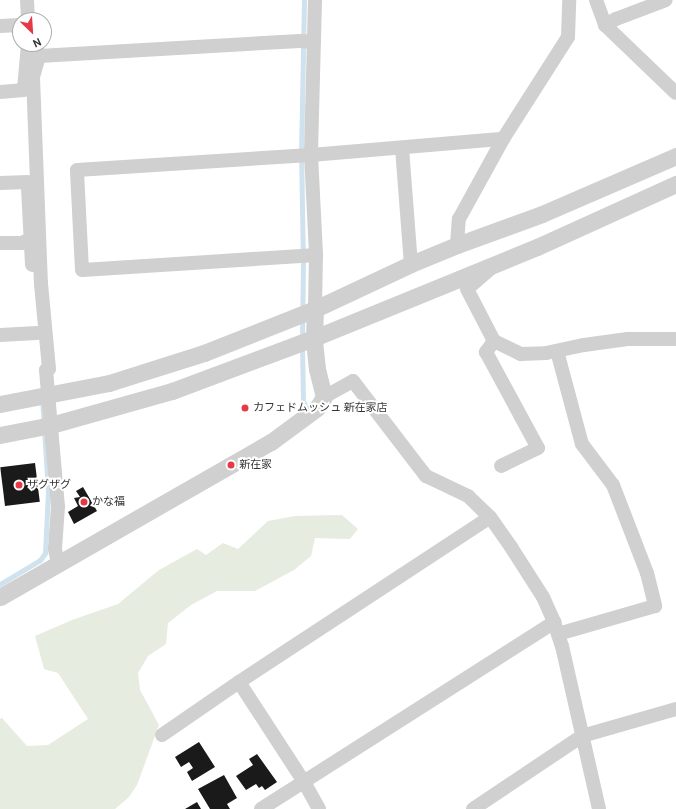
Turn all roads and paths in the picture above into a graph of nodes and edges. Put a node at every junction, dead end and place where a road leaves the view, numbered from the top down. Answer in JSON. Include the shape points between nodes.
{"nodes":[{"id":1,"x":27,"y":0,"type":"edge"},
{"id":2,"x":315,"y":0,"type":"edge"},
{"id":3,"x":569,"y":0,"type":"edge"},
{"id":4,"x":596,"y":0,"type":"edge"},
{"id":5,"x":666,"y":0,"type":"edge"},
{"id":6,"x":28,"y":12,"type":"edge"},
{"id":7,"x":12,"y":25,"type":"edge"},
{"id":8,"x":606,"y":25,"type":"junction"},
{"id":9,"x":0,"y":26,"type":"edge"},
{"id":10,"x":314,"y":42,"type":"junction"},
{"id":11,"x":52,"y":49,"type":"edge"},
{"id":12,"x":32,"y":52,"type":"edge"},
{"id":13,"x":33,"y":52,"type":"edge"},
{"id":14,"x":24,"y":90,"type":"junction"},
{"id":15,"x":0,"y":92,"type":"edge"},
{"id":16,"x":676,"y":93,"type":"edge"},
{"id":17,"x":499,"y":139,"type":"junction"},
{"id":18,"x":402,"y":148,"type":"junction"},
{"id":19,"x":304,"y":155,"type":"junction"},
{"id":20,"x":676,"y":156,"type":"edge"},
{"id":21,"x":28,"y":182,"type":"junction"},
{"id":22,"x":0,"y":183,"type":"edge"},
{"id":23,"x":676,"y":184,"type":"edge"},
{"id":24,"x":30,"y":239,"type":"junction"},
{"id":25,"x":0,"y":243,"type":"edge"},
{"id":26,"x":457,"y":245,"type":"junction"},
{"id":27,"x":316,"y":255,"type":"junction"},
{"id":28,"x":411,"y":264,"type":"junction"},
{"id":29,"x":496,"y":264,"type":"junction"},
{"id":30,"x":315,"y":309,"type":"junction"},
{"id":31,"x":37,"y":333,"type":"junction"},
{"id":32,"x":0,"y":335,"type":"edge"},
{"id":33,"x":314,"y":338,"type":"junction"},
{"id":34,"x":676,"y":339,"type":"edge"},
{"id":35,"x":494,"y":340,"type":"junction"},
{"id":36,"x":557,"y":351,"type":"junction"},
{"id":37,"x":46,"y":370,"type":"junction"},
{"id":38,"x":48,"y":394,"type":"junction"},
{"id":39,"x":324,"y":397,"type":"junction"},
{"id":40,"x":0,"y":404,"type":"edge"},
{"id":41,"x":51,"y":426,"type":"junction"},
{"id":42,"x":0,"y":434,"type":"edge"},
{"id":43,"x":501,"y":466,"type":"dead end"},
{"id":44,"x":490,"y":517,"type":"junction"},
{"id":45,"x":58,"y":564,"type":"junction"},
{"id":46,"x":0,"y":597,"type":"edge"},
{"id":47,"x":556,"y":628,"type":"junction"},
{"id":48,"x":239,"y":682,"type":"junction"},
{"id":49,"x":676,"y":710,"type":"edge"},
{"id":50,"x":162,"y":735,"type":"dead end"},
{"id":51,"x":582,"y":736,"type":"junction"},
{"id":52,"x":304,"y":782,"type":"junction"},
{"id":53,"x":260,"y":809,"type":"edge"},
{"id":54,"x":320,"y":809,"type":"edge"},
{"id":55,"x":473,"y":809,"type":"edge"},
{"id":56,"x":599,"y":809,"type":"edge"}],
"edges":[{"from":1,"to":6,"type":"street"},
{"from":2,"to":10,"type":"street"},
{"from":3,"to":17,"type":"street","via":[[566,39]]},
{"from":4,"to":8,"type":"street"},
{"from":5,"to":8,"type":"street","via":[[616,18]]},
{"from":7,"to":9,"type":"street"},
{"from":8,"to":16,"type":"street"},
{"from":10,"to":11,"type":"street"},
{"from":10,"to":19,"type":"street"},
{"from":12,"to":14,"type":"street","via":[[24,77]]},
{"from":13,"to":37,"type":"street","via":[[40,284],[50,369]]},
{"from":14,"to":15,"type":"street"},
{"from":14,"to":21,"type":"street"},
{"from":17,"to":18,"type":"street"},
{"from":17,"to":26,"type":"street","via":[[459,219]]},
{"from":18,"to":19,"type":"street"},
{"from":18,"to":28,"type":"street"},
{"from":19,"to":27,"type":"street"},
{"from":19,"to":27,"type":"street","via":[[77,170],[82,270]]},
{"from":20,"to":26,"type":"street","via":[[549,211]]},
{"from":21,"to":22,"type":"street"},
{"from":21,"to":24,"type":"street"},
{"from":23,"to":29,"type":"street"},
{"from":24,"to":25,"type":"street","via":[[22,243]]},
{"from":24,"to":31,"type":"street"},
{"from":26,"to":28,"type":"street"},
{"from":27,"to":30,"type":"street"},
{"from":28,"to":30,"type":"street"},
{"from":29,"to":33,"type":"street"},
{"from":29,"to":35,"type":"street","via":[[467,289]]},
{"from":30,"to":33,"type":"street"},
{"from":30,"to":38,"type":"street","via":[[204,353],[109,383]]},
{"from":31,"to":32,"type":"street"},
{"from":31,"to":37,"type":"street","via":[[41,371]]},
{"from":33,"to":39,"type":"street","via":[[317,369]]},
{"from":33,"to":41,"type":"street","via":[[172,391]]},
{"from":34,"to":36,"type":"street","via":[[628,339]]},
{"from":35,"to":36,"type":"street","via":[[520,354]]},
{"from":35,"to":43,"type":"street","via":[[486,352],[538,448]]},
{"from":36,"to":47,"type":"street","via":[[582,444],[613,485],[647,573],[655,606]]},
{"from":37,"to":38,"type":"street"},
{"from":38,"to":40,"type":"street"},
{"from":38,"to":41,"type":"street"},
{"from":39,"to":44,"type":"street","via":[[353,381],[426,476],[468,496]]},
{"from":39,"to":45,"type":"street","via":[[317,408],[271,442]]},
{"from":41,"to":42,"type":"street"},
{"from":41,"to":45,"type":"street","via":[[58,506],[55,549]]},
{"from":44,"to":47,"type":"street","via":[[543,597]]},
{"from":44,"to":48,"type":"street"},
{"from":45,"to":46,"type":"street"},
{"from":47,"to":51,"type":"street"},
{"from":47,"to":52,"type":"street"},
{"from":48,"to":50,"type":"street"},
{"from":48,"to":52,"type":"street"},
{"from":49,"to":51,"type":"street"},
{"from":51,"to":55,"type":"street"},
{"from":51,"to":56,"type":"street"},
{"from":52,"to":53,"type":"street"},
{"from":52,"to":54,"type":"street"}]}
